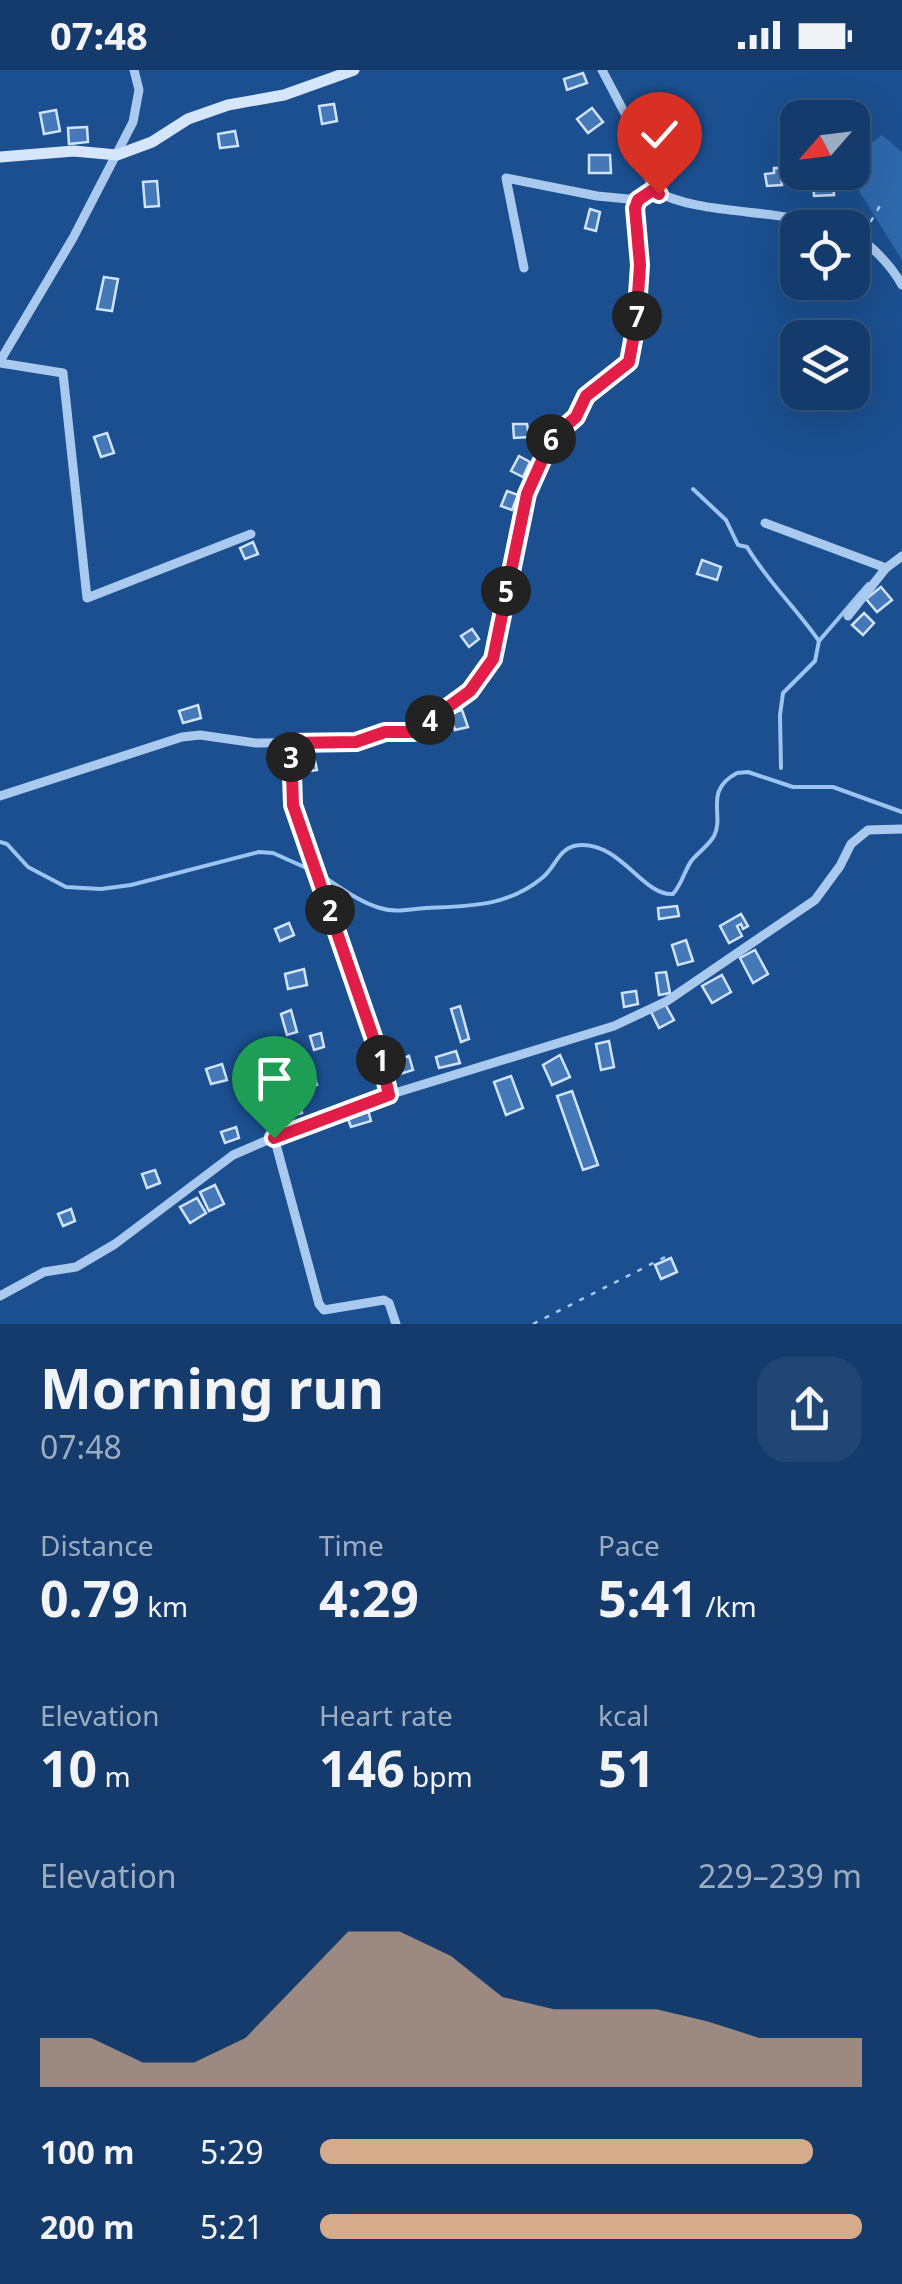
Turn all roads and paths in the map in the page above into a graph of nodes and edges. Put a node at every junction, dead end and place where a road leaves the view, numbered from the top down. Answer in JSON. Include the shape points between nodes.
{"nodes":[{"id":1,"x":134,"y":70,"type":"edge"},
{"id":2,"x":354,"y":70,"type":"edge"},
{"id":3,"x":602,"y":70,"type":"edge"},
{"id":4,"x":117,"y":155,"type":"junction"},
{"id":5,"x":0,"y":157,"type":"edge"},
{"id":6,"x":653,"y":190,"type":"junction"},
{"id":7,"x":638,"y":200,"type":"junction"},
{"id":8,"x":881,"y":204,"type":"dead end"},
{"id":9,"x":780,"y":215,"type":"edge"},
{"id":10,"x":870,"y":219,"type":"edge"},
{"id":11,"x":870,"y":249,"type":"edge"},
{"id":12,"x":524,"y":268,"type":"dead end"},
{"id":13,"x":902,"y":285,"type":"edge"},
{"id":14,"x":0,"y":362,"type":"edge"},
{"id":15,"x":764,"y":523,"type":"dead end"},
{"id":16,"x":252,"y":534,"type":"dead end"},
{"id":17,"x":902,"y":556,"type":"edge"},
{"id":18,"x":886,"y":568,"type":"junction"},
{"id":19,"x":848,"y":616,"type":"dead end"},
{"id":20,"x":291,"y":743,"type":"junction"},
{"id":21,"x":0,"y":796,"type":"edge"},
{"id":22,"x":902,"y":829,"type":"edge"},
{"id":23,"x":389,"y":1095,"type":"junction"},
{"id":24,"x":274,"y":1138,"type":"junction"},
{"id":25,"x":669,"y":1255,"type":"dead end"},
{"id":26,"x":0,"y":1296,"type":"edge"},
{"id":27,"x":396,"y":1324,"type":"edge"},
{"id":28,"x":533,"y":1324,"type":"edge"}],
"edges":[{"from":1,"to":4,"type":"street","via":[[139,90],[133,122]]},
{"from":2,"to":4,"type":"street","via":[[188,118]]},
{"from":3,"to":6,"type":"street","via":[[632,127]]},
{"from":4,"to":5,"type":"street"},
{"from":4,"to":14,"type":"street"},
{"from":6,"to":7,"type":"street"},
{"from":6,"to":9,"type":"street","via":[[718,208]]},
{"from":7,"to":12,"type":"street","via":[[506,178]]},
{"from":7,"to":20,"type":"street","via":[[640,265],[629,362],[586,396],[576,417],[552,438],[527,494],[493,659],[470,691],[414,732]]},
{"from":8,"to":10,"type":"path"},
{"from":11,"to":13,"type":"street"},
{"from":14,"to":16,"type":"street","via":[[63,373],[88,598]]},
{"from":15,"to":18,"type":"street"},
{"from":17,"to":18,"type":"street"},
{"from":18,"to":19,"type":"street"},
{"from":20,"to":21,"type":"street","via":[[182,737]]},
{"from":20,"to":23,"type":"street","via":[[293,805]]},
{"from":22,"to":23,"type":"street","via":[[868,830],[814,900],[667,1001],[614,1026]]},
{"from":23,"to":24,"type":"street"},
{"from":24,"to":26,"type":"street","via":[[233,1156],[116,1244]]},
{"from":24,"to":27,"type":"street","via":[[319,1304],[324,1310],[384,1300]]},
{"from":25,"to":28,"type":"path"}]}
